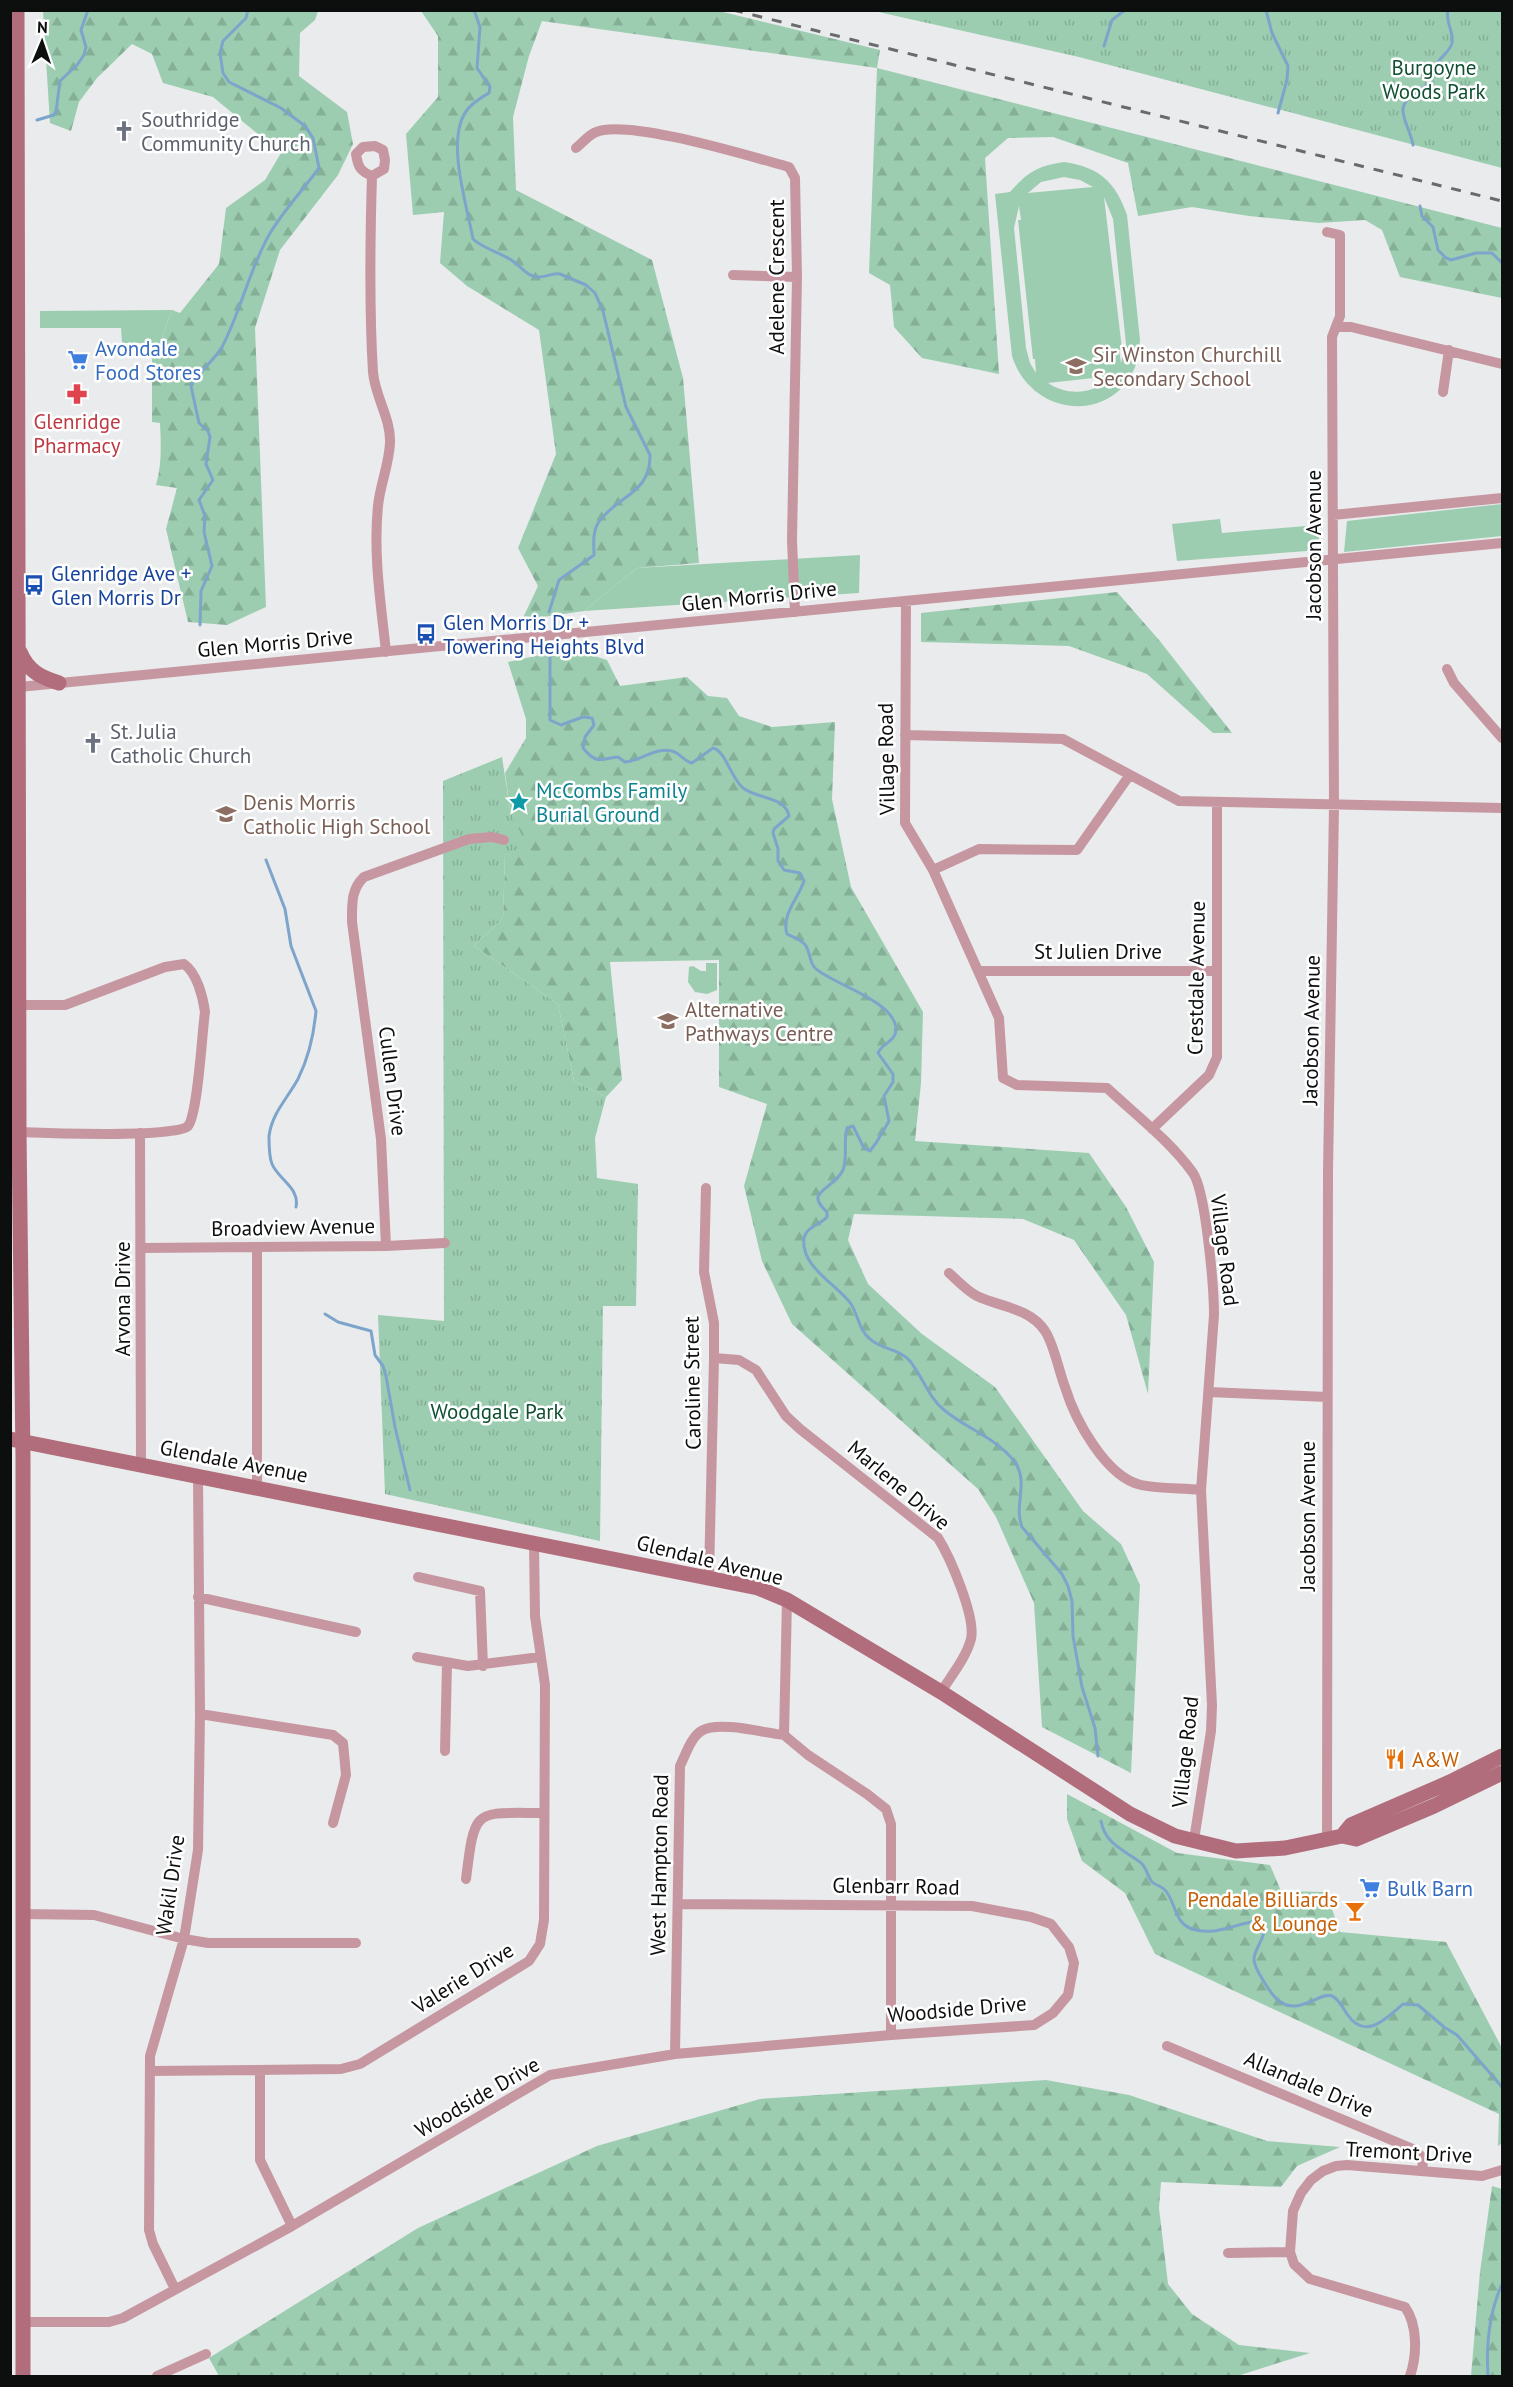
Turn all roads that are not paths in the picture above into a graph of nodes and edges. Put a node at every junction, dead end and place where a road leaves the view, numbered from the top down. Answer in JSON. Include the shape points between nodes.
{"nodes":[{"id":1,"x":16,"y":10,"type":"edge"},
{"id":2,"x":576,"y":148,"type":"dead end"},
{"id":3,"x":372,"y":176,"type":"dead end"},
{"id":4,"x":1327,"y":231,"type":"dead end"},
{"id":5,"x":733,"y":275,"type":"dead end"},
{"id":6,"x":797,"y":277,"type":"junction"},
{"id":7,"x":1337,"y":327,"type":"junction"},
{"id":8,"x":1449,"y":350,"type":"junction"},
{"id":9,"x":1503,"y":364,"type":"edge"},
{"id":10,"x":1443,"y":392,"type":"dead end"},
{"id":11,"x":1503,"y":498,"type":"edge"},
{"id":12,"x":14,"y":508,"type":"edge"},
{"id":13,"x":1333,"y":515,"type":"junction"},
{"id":14,"x":1503,"y":543,"type":"edge"},
{"id":15,"x":1332,"y":560,"type":"junction"},
{"id":16,"x":14,"y":600,"type":"edge"},
{"id":17,"x":906,"y":601,"type":"junction"},
{"id":18,"x":795,"y":612,"type":"junction"},
{"id":19,"x":18,"y":649,"type":"junction"},
{"id":20,"x":386,"y":652,"type":"junction"},
{"id":21,"x":1447,"y":669,"type":"dead end"},
{"id":22,"x":59,"y":683,"type":"junction"},
{"id":23,"x":19,"y":687,"type":"junction"},
{"id":24,"x":904,"y":735,"type":"junction"},
{"id":25,"x":1503,"y":738,"type":"edge"},
{"id":26,"x":1129,"y":776,"type":"junction"},
{"id":27,"x":1217,"y":802,"type":"junction"},
{"id":28,"x":1334,"y":806,"type":"junction"},
{"id":29,"x":1503,"y":808,"type":"edge"},
{"id":30,"x":504,"y":840,"type":"dead end"},
{"id":31,"x":933,"y":870,"type":"junction"},
{"id":32,"x":15,"y":937,"type":"edge"},
{"id":33,"x":979,"y":971,"type":"junction"},
{"id":34,"x":1217,"y":971,"type":"junction"},
{"id":35,"x":19,"y":1005,"type":"junction"},
{"id":36,"x":1152,"y":1129,"type":"junction"},
{"id":37,"x":19,"y":1132,"type":"junction"},
{"id":38,"x":140,"y":1134,"type":"junction"},
{"id":39,"x":706,"y":1188,"type":"dead end"},
{"id":40,"x":445,"y":1243,"type":"dead end"},
{"id":41,"x":386,"y":1246,"type":"junction"},
{"id":42,"x":257,"y":1247,"type":"junction"},
{"id":43,"x":142,"y":1248,"type":"junction"},
{"id":44,"x":949,"y":1273,"type":"dead end"},
{"id":45,"x":714,"y":1358,"type":"junction"},
{"id":46,"x":1209,"y":1392,"type":"junction"},
{"id":47,"x":1327,"y":1397,"type":"junction"},
{"id":48,"x":17,"y":1440,"type":"edge"},
{"id":49,"x":141,"y":1464,"type":"junction"},
{"id":50,"x":198,"y":1476,"type":"junction"},
{"id":51,"x":257,"y":1487,"type":"junction"},
{"id":52,"x":1201,"y":1490,"type":"junction"},
{"id":53,"x":534,"y":1543,"type":"junction"},
{"id":54,"x":418,"y":1577,"type":"dead end"},
{"id":55,"x":709,"y":1577,"type":"junction"},
{"id":56,"x":198,"y":1597,"type":"junction"},
{"id":57,"x":787,"y":1600,"type":"junction"},
{"id":58,"x":356,"y":1632,"type":"dead end"},
{"id":59,"x":417,"y":1657,"type":"dead end"},
{"id":60,"x":540,"y":1657,"type":"junction"},
{"id":61,"x":447,"y":1663,"type":"junction"},
{"id":62,"x":483,"y":1666,"type":"junction"},
{"id":63,"x":941,"y":1692,"type":"junction"},
{"id":64,"x":200,"y":1714,"type":"junction"},
{"id":65,"x":784,"y":1735,"type":"junction"},
{"id":66,"x":445,"y":1751,"type":"dead end"},
{"id":67,"x":1503,"y":1756,"type":"edge"},
{"id":68,"x":1503,"y":1773,"type":"edge"},
{"id":69,"x":544,"y":1813,"type":"junction"},
{"id":70,"x":333,"y":1823,"type":"dead end"},
{"id":71,"x":1342,"y":1836,"type":"junction"},
{"id":72,"x":1194,"y":1840,"type":"junction"},
{"id":73,"x":1327,"y":1841,"type":"junction"},
{"id":74,"x":466,"y":1879,"type":"dead end"},
{"id":75,"x":678,"y":1904,"type":"junction"},
{"id":76,"x":891,"y":1905,"type":"junction"},
{"id":77,"x":23,"y":1914,"type":"junction"},
{"id":78,"x":184,"y":1939,"type":"junction"},
{"id":79,"x":356,"y":1943,"type":"dead end"},
{"id":80,"x":1073,"y":1977,"type":"joint"},
{"id":81,"x":891,"y":2035,"type":"junction"},
{"id":82,"x":1167,"y":2046,"type":"dead end"},
{"id":83,"x":675,"y":2055,"type":"junction"},
{"id":84,"x":150,"y":2071,"type":"junction"},
{"id":85,"x":260,"y":2071,"type":"junction"},
{"id":86,"x":1424,"y":2170,"type":"junction"},
{"id":87,"x":1503,"y":2170,"type":"edge"},
{"id":88,"x":17,"y":2191,"type":"edge"},
{"id":89,"x":292,"y":2226,"type":"junction"},
{"id":90,"x":1290,"y":2252,"type":"junction"},
{"id":91,"x":1228,"y":2253,"type":"dead end"},
{"id":92,"x":175,"y":2289,"type":"junction"},
{"id":93,"x":24,"y":2322,"type":"junction"},
{"id":94,"x":206,"y":2354,"type":"dead end"},
{"id":95,"x":23,"y":2376,"type":"edge"},
{"id":96,"x":157,"y":2376,"type":"edge"},
{"id":97,"x":1410,"y":2376,"type":"edge"}],
"edges":[{"from":1,"to":12,"type":"main road"},
{"from":2,"to":6,"type":"street","name":"Adelene Crescent","via":[[594,132],[618,128],[789,167],[796,188]]},
{"from":3,"to":20,"type":"street","via":[[374,376],[390,442],[378,504],[376,560]]},
{"from":4,"to":7,"type":"street","name":"Jacobson Avenue","via":[[1340,236]]},
{"from":5,"to":6,"type":"street"},
{"from":6,"to":18,"type":"street","name":"Adelene Crescent","via":[[792,540]]},
{"from":7,"to":8,"type":"street"},
{"from":7,"to":13,"type":"street","name":"Jacobson Avenue","via":[[1332,337]]},
{"from":8,"to":9,"type":"street"},
{"from":8,"to":10,"type":"street"},
{"from":11,"to":13,"type":"street"},
{"from":12,"to":16,"type":"main road"},
{"from":13,"to":15,"type":"street","name":"Jacobson Avenue"},
{"from":14,"to":15,"type":"street","name":"Glen Morris Drive"},
{"from":15,"to":17,"type":"street","name":"Glen Morris Drive"},
{"from":15,"to":28,"type":"street","name":"Jacobson Avenue"},
{"from":16,"to":19,"type":"main road"},
{"from":17,"to":18,"type":"street","name":"Glen Morris Drive"},
{"from":17,"to":24,"type":"street","name":"Village Road"},
{"from":18,"to":20,"type":"street","name":"Glen Morris Drive"},
{"from":19,"to":22,"type":"main road","via":[[36,675]]},
{"from":19,"to":23,"type":"main road"},
{"from":20,"to":22,"type":"street","name":"Glen Morris Drive"},
{"from":21,"to":25,"type":"street","via":[[1454,683]]},
{"from":22,"to":23,"type":"street","name":"Glen Morris Drive"},
{"from":23,"to":32,"type":"main road"},
{"from":24,"to":26,"type":"street","via":[[1063,740]]},
{"from":24,"to":31,"type":"street","name":"Village Road","via":[[905,823]]},
{"from":26,"to":27,"type":"street","via":[[1179,801]]},
{"from":26,"to":31,"type":"street","via":[[1077,850],[979,849]]},
{"from":27,"to":28,"type":"street"},
{"from":27,"to":34,"type":"street","name":"Crestdale Avenue"},
{"from":28,"to":29,"type":"street"},
{"from":28,"to":47,"type":"street","name":"Jacobson Avenue"},
{"from":30,"to":41,"type":"street","name":"Cullen Drive","via":[[469,839],[364,877],[353,896],[352,921],[381,1139]]},
{"from":31,"to":33,"type":"street","name":"Village Road"},
{"from":32,"to":35,"type":"main road"},
{"from":33,"to":34,"type":"street","name":"St Julien Drive"},
{"from":33,"to":36,"type":"street","name":"Village Road","via":[[999,1018],[1002,1078],[1017,1085],[1107,1088]]},
{"from":34,"to":36,"type":"street","name":"Crestdale Avenue","via":[[1217,1057],[1209,1075]]},
{"from":35,"to":37,"type":"main road"},
{"from":35,"to":38,"type":"street","via":[[65,1005],[165,967],[184,964],[191,969],[205,1012],[190,1124],[182,1131]]},
{"from":36,"to":46,"type":"street","name":"Village Road","via":[[1194,1175],[1200,1192],[1214,1287]]},
{"from":37,"to":38,"type":"street"},
{"from":37,"to":48,"type":"main road"},
{"from":38,"to":43,"type":"street","name":"Arvona Drive"},
{"from":39,"to":45,"type":"street","name":"Caroline Street","via":[[705,1272],[714,1323]]},
{"from":40,"to":41,"type":"street","name":"Broadview Avenue"},
{"from":41,"to":42,"type":"street","name":"Broadview Avenue"},
{"from":42,"to":43,"type":"street","name":"Broadview Avenue"},
{"from":42,"to":51,"type":"street"},
{"from":43,"to":49,"type":"street","name":"Arvona Drive"},
{"from":44,"to":52,"type":"street","via":[[975,1295],[1035,1319],[1046,1332],[1070,1402],[1103,1460],[1113,1469],[1126,1480],[1142,1485]]},
{"from":45,"to":55,"type":"street","name":"Caroline Street"},
{"from":45,"to":63,"type":"street","name":"Marlene Drive","via":[[739,1360],[756,1370],[786,1416],[800,1429],[938,1538],[948,1554],[971,1622],[967,1649]]},
{"from":46,"to":47,"type":"street"},
{"from":46,"to":52,"type":"street","name":"Village Road"},
{"from":47,"to":73,"type":"street","name":"Jacobson Avenue"},
{"from":48,"to":49,"type":"main road","name":"Glendale Avenue"},
{"from":48,"to":77,"type":"main road"},
{"from":49,"to":50,"type":"main road","name":"Glendale Avenue"},
{"from":50,"to":51,"type":"main road","name":"Glendale Avenue"},
{"from":50,"to":56,"type":"street","name":"Wakil Drive"},
{"from":51,"to":53,"type":"main road","name":"Glendale Avenue"},
{"from":52,"to":72,"type":"street","name":"Village Road","via":[[1212,1706]]},
{"from":53,"to":55,"type":"main road","name":"Glendale Avenue"},
{"from":53,"to":60,"type":"street","name":"Valerie Drive"},
{"from":54,"to":62,"type":"street","via":[[480,1591]]},
{"from":55,"to":57,"type":"main road","name":"Glendale Avenue","via":[[758,1588]]},
{"from":56,"to":58,"type":"street"},
{"from":56,"to":64,"type":"street","name":"Wakil Drive"},
{"from":57,"to":63,"type":"main road","name":"Glendale Avenue"},
{"from":57,"to":65,"type":"street"},
{"from":59,"to":61,"type":"street"},
{"from":60,"to":62,"type":"street"},
{"from":60,"to":69,"type":"street","name":"Valerie Drive","via":[[545,1685]]},
{"from":61,"to":62,"type":"street"},
{"from":61,"to":66,"type":"street"},
{"from":63,"to":72,"type":"main road","name":"Glendale Avenue","via":[[1130,1814],[1175,1836]]},
{"from":64,"to":70,"type":"street","via":[[333,1735],[343,1743],[346,1775]]},
{"from":64,"to":78,"type":"street","name":"Wakil Drive","via":[[198,1850]]},
{"from":65,"to":75,"type":"street","name":"West Hampton Road","via":[[717,1726],[694,1738],[680,1766]]},
{"from":65,"to":76,"type":"street","via":[[886,1809],[891,1824]]},
{"from":67,"to":71,"type":"main road","name":"Glendale Avenue","via":[[1351,1825]]},
{"from":68,"to":71,"type":"main road","name":"Glendale Avenue","via":[[1356,1839]]},
{"from":69,"to":74,"type":"street","via":[[490,1813],[477,1820]]},
{"from":69,"to":85,"type":"street","name":"Valerie Drive","via":[[544,1920],[540,1944],[529,1961],[360,2064],[341,2069]]},
{"from":71,"to":73,"type":"main road","name":"Glendale Avenue"},
{"from":72,"to":73,"type":"main road","name":"Glendale Avenue","via":[[1236,1851]]},
{"from":75,"to":76,"type":"street","name":"Glenbarr Road"},
{"from":75,"to":83,"type":"street","name":"West Hampton Road"},
{"from":76,"to":80,"type":"street","name":"Glenbarr Road","via":[[972,1906],[1051,1924],[1069,1947]]},
{"from":76,"to":81,"type":"street"},
{"from":77,"to":78,"type":"street","via":[[94,1915]]},
{"from":77,"to":88,"type":"main road"},
{"from":78,"to":79,"type":"street","via":[[208,1943]]},
{"from":78,"to":84,"type":"street","name":"Wakil Drive","via":[[150,2056]]},
{"from":80,"to":81,"type":"street","name":"Woodside Drive","via":[[1068,1995],[1053,2013],[1034,2025]]},
{"from":81,"to":83,"type":"street","name":"Woodside Drive"},
{"from":82,"to":86,"type":"street","name":"Allandale Drive","via":[[1413,2149],[1422,2157]]},
{"from":83,"to":89,"type":"street","name":"Woodside Drive","via":[[550,2075]]},
{"from":84,"to":85,"type":"street","name":"Valerie Drive"},
{"from":84,"to":92,"type":"street","name":"Wakil Drive","via":[[149,2230]]},
{"from":85,"to":89,"type":"street","via":[[261,2160]]},
{"from":86,"to":87,"type":"street","name":"Tremont Drive","via":[[1482,2176]]},
{"from":86,"to":90,"type":"street","name":"Tremont Drive","via":[[1347,2165],[1323,2171],[1311,2180],[1293,2211]]},
{"from":88,"to":93,"type":"main road"},
{"from":89,"to":92,"type":"street","name":"Woodside Drive"},
{"from":90,"to":91,"type":"street"},
{"from":90,"to":97,"type":"street","via":[[1294,2264],[1310,2279],[1406,2307],[1415,2330]]},
{"from":92,"to":93,"type":"street","name":"Woodside Drive","via":[[109,2322]]},
{"from":93,"to":95,"type":"main road"},
{"from":94,"to":96,"type":"street"}]}
